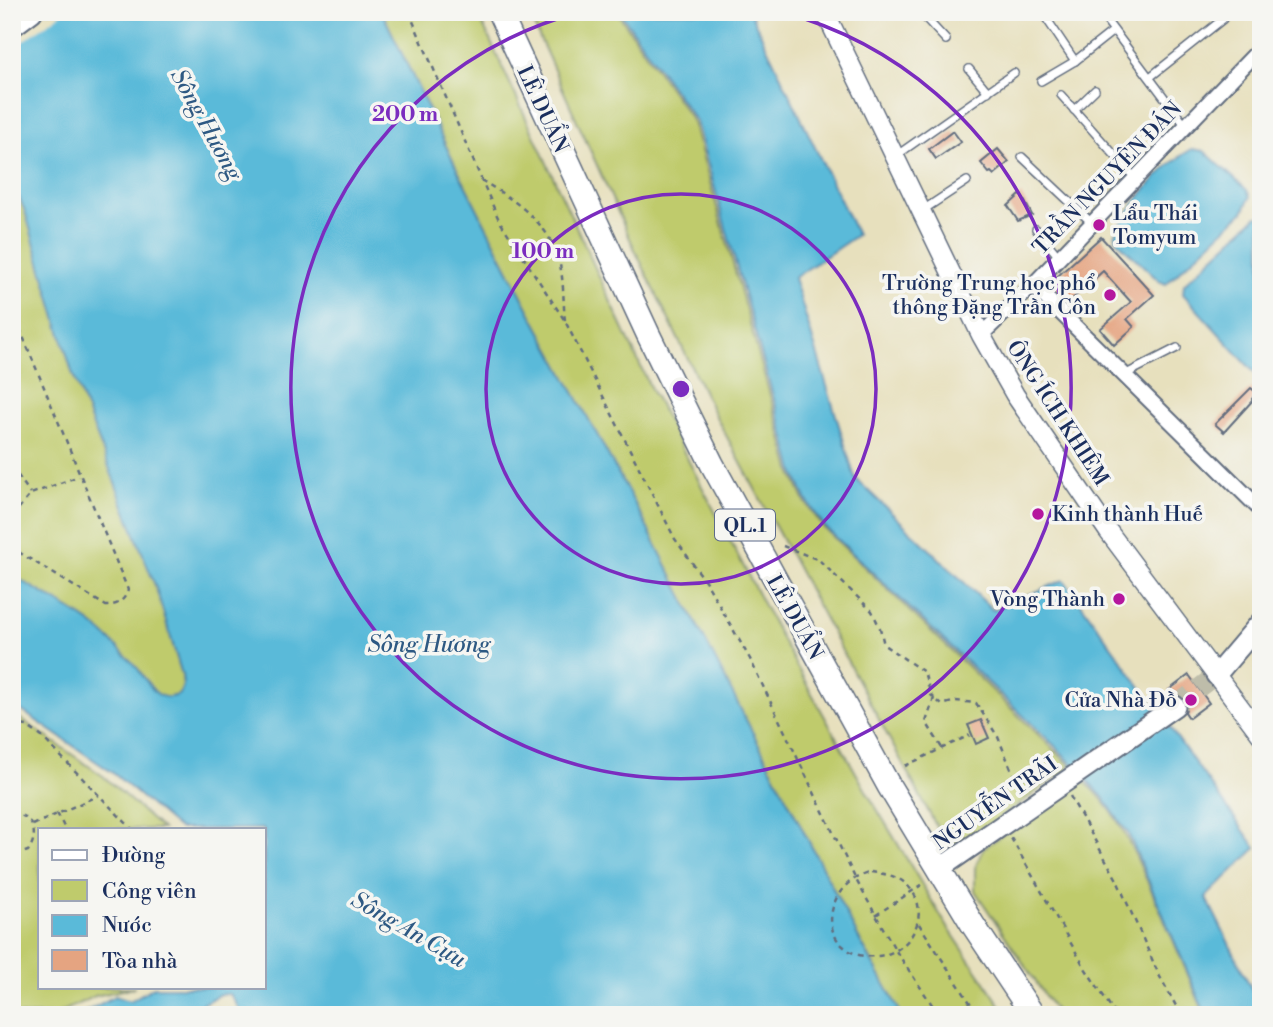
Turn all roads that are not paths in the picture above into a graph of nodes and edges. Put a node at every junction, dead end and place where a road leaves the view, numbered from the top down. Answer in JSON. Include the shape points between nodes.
{"nodes":[{"id":1,"x":32,"y":12,"type":"edge"},
{"id":2,"x":499,"y":12,"type":"edge"},
{"id":3,"x":514,"y":12,"type":"edge"},
{"id":4,"x":825,"y":12,"type":"edge"},
{"id":5,"x":920,"y":12,"type":"edge"},
{"id":6,"x":1042,"y":12,"type":"edge"},
{"id":7,"x":1100,"y":12,"type":"edge"},
{"id":8,"x":1223,"y":19,"type":"dead end"},
{"id":9,"x":12,"y":27,"type":"edge"},
{"id":10,"x":1113,"y":31,"type":"junction"},
{"id":11,"x":946,"y":40,"type":"dead end"},
{"id":12,"x":1261,"y":48,"type":"edge"},
{"id":13,"x":1075,"y":61,"type":"junction"},
{"id":14,"x":969,"y":69,"type":"dead end"},
{"id":15,"x":1014,"y":73,"type":"dead end"},
{"id":16,"x":1150,"y":77,"type":"junction"},
{"id":17,"x":1041,"y":81,"type":"dead end"},
{"id":18,"x":1095,"y":90,"type":"dead end"},
{"id":19,"x":988,"y":92,"type":"junction"},
{"id":20,"x":1060,"y":94,"type":"dead end"},
{"id":21,"x":1074,"y":110,"type":"junction"},
{"id":22,"x":1185,"y":125,"type":"junction"},
{"id":23,"x":894,"y":157,"type":"junction"},
{"id":24,"x":1022,"y":157,"type":"dead end"},
{"id":25,"x":1135,"y":178,"type":"junction"},
{"id":26,"x":967,"y":181,"type":"dead end"},
{"id":27,"x":920,"y":212,"type":"junction"},
{"id":28,"x":1093,"y":223,"type":"junction"},
{"id":29,"x":1036,"y":229,"type":"dead end"},
{"id":30,"x":1059,"y":257,"type":"junction"},
{"id":31,"x":1033,"y":285,"type":"junction"},
{"id":32,"x":981,"y":335,"type":"junction"},
{"id":33,"x":1177,"y":348,"type":"dead end"},
{"id":34,"x":1123,"y":376,"type":"junction"},
{"id":35,"x":1261,"y":510,"type":"edge"},
{"id":36,"x":1261,"y":622,"type":"edge"},
{"id":37,"x":1216,"y":675,"type":"junction"},
{"id":38,"x":1175,"y":706,"type":"tunnel mouth"},
{"id":39,"x":1261,"y":735,"type":"edge"},
{"id":40,"x":939,"y":871,"type":"junction"},
{"id":41,"x":1033,"y":1015,"type":"edge"},
{"id":42,"x":1047,"y":1015,"type":"edge"}],
"edges":[{"from":1,"to":9,"type":"main road"},
{"from":2,"to":40,"type":"main road","name":"LÊ DUẨN","number":"QL.1","via":[[712,464]]},
{"from":3,"to":40,"type":"main road","name":"LÊ DUẨN","number":"QL.1","via":[[712,438],[922,816]]},
{"from":4,"to":23,"type":"street","name":"ÔNG ÍCH KHIÊM"},
{"from":5,"to":11,"type":"lane"},
{"from":6,"to":13,"type":"lane"},
{"from":7,"to":10,"type":"lane"},
{"from":8,"to":16,"type":"lane"},
{"from":10,"to":13,"type":"lane"},
{"from":10,"to":16,"type":"lane"},
{"from":12,"to":22,"type":"street","name":"TRẦN NGUYÊN ĐÁN"},
{"from":13,"to":17,"type":"lane"},
{"from":14,"to":19,"type":"lane"},
{"from":15,"to":19,"type":"lane"},
{"from":16,"to":22,"type":"lane"},
{"from":18,"to":21,"type":"lane"},
{"from":19,"to":23,"type":"lane"},
{"from":20,"to":21,"type":"lane"},
{"from":21,"to":25,"type":"lane"},
{"from":22,"to":25,"type":"street","name":"TRẦN NGUYÊN ĐÁN"},
{"from":23,"to":27,"type":"street","name":"ÔNG ÍCH KHIÊM"},
{"from":24,"to":28,"type":"lane"},
{"from":25,"to":28,"type":"street","name":"TRẦN NGUYÊN ĐÁN"},
{"from":26,"to":27,"type":"lane"},
{"from":27,"to":32,"type":"street","name":"ÔNG ÍCH KHIÊM"},
{"from":28,"to":30,"type":"street","name":"TRẦN NGUYÊN ĐÁN"},
{"from":29,"to":30,"type":"lane"},
{"from":30,"to":31,"type":"street","name":"TRẦN NGUYÊN ĐÁN"},
{"from":31,"to":32,"type":"street","name":"TRẦN NGUYÊN ĐÁN"},
{"from":31,"to":34,"type":"street"},
{"from":32,"to":37,"type":"street","name":"ÔNG ÍCH KHIÊM","via":[[1061,464]]},
{"from":33,"to":34,"type":"lane"},
{"from":34,"to":35,"type":"street"},
{"from":36,"to":37,"type":"main road"},
{"from":37,"to":39,"type":"street","name":"ÔNG ÍCH KHIÊM"},
{"from":38,"to":40,"type":"main road","name":"NGUYỄN TRÃI"},
{"from":40,"to":41,"type":"main road","name":"LÊ DUẨN","number":"QL.1"},
{"from":40,"to":42,"type":"main road","name":"LÊ DUẨN","number":"QL.1"}]}
